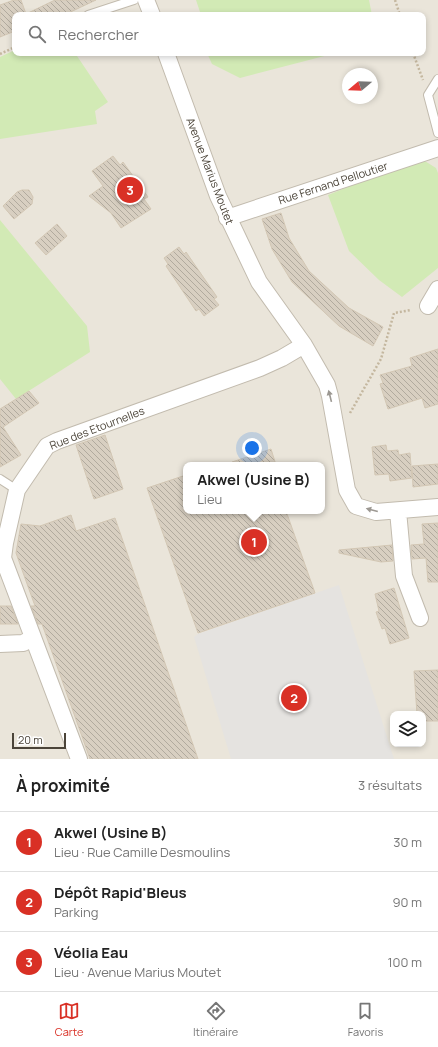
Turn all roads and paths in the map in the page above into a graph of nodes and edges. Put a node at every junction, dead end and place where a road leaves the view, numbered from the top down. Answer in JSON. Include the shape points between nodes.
{"nodes":[{"id":1,"x":134,"y":0,"type":"edge"},
{"id":2,"x":146,"y":0,"type":"edge"},
{"id":3,"x":395,"y":0,"type":"edge"},
{"id":4,"x":97,"y":12,"type":"edge"},
{"id":5,"x":151,"y":12,"type":"edge"},
{"id":6,"x":399,"y":12,"type":"edge"},
{"id":7,"x":12,"y":48,"type":"edge"},
{"id":8,"x":0,"y":54,"type":"edge"},
{"id":9,"x":167,"y":56,"type":"edge"},
{"id":10,"x":414,"y":56,"type":"edge"},
{"id":11,"x":438,"y":79,"type":"edge"},
{"id":12,"x":428,"y":96,"type":"junction"},
{"id":13,"x":438,"y":133,"type":"edge"},
{"id":14,"x":438,"y":148,"type":"edge"},
{"id":15,"x":227,"y":218,"type":"junction"},
{"id":16,"x":438,"y":289,"type":"edge"},
{"id":17,"x":428,"y":306,"type":"joint"},
{"id":18,"x":304,"y":345,"type":"junction"},
{"id":19,"x":338,"y":436,"type":"junction"},
{"id":20,"x":0,"y":478,"type":"edge"},
{"id":21,"x":17,"y":490,"type":"junction"},
{"id":22,"x":438,"y":507,"type":"edge"},
{"id":23,"x":398,"y":511,"type":"junction"},
{"id":24,"x":420,"y":618,"type":"dead end"},
{"id":25,"x":33,"y":638,"type":"junction"},
{"id":26,"x":0,"y":644,"type":"edge"},
{"id":27,"x":79,"y":759,"type":"edge"}],
"edges":[{"from":1,"to":4,"type":"lane"},
{"from":2,"to":5,"type":"street"},
{"from":3,"to":6,"type":"path"},
{"from":7,"to":8,"type":"path"},
{"from":9,"to":15,"type":"street","name":"Avenue Marius Moutet"},
{"from":10,"to":12,"type":"path"},
{"from":11,"to":12,"type":"lane"},
{"from":12,"to":13,"type":"lane"},
{"from":14,"to":15,"type":"street","name":"Rue Fernand Pelloutier"},
{"from":15,"to":18,"type":"street","name":"Avenue Marius Moutet","via":[[259,282]]},
{"from":16,"to":17,"type":"street"},
{"from":17,"to":19,"type":"path","via":[[394,313],[381,359]]},
{"from":19,"to":18,"type":"street","name":"Avenue Marius Moutet","one_way":true,"via":[[327,385]]},
{"from":18,"to":21,"type":"street","name":"Rue des Etournelles","via":[[260,368],[52,443],[47,446]]},
{"from":23,"to":19,"type":"street","name":"Avenue Marius Moutet","one_way":true,"via":[[376,512],[356,506],[347,490]]},
{"from":20,"to":21,"type":"lane"},
{"from":21,"to":25,"type":"street","name":"Rue des Etournelles","via":[[4,558]]},
{"from":22,"to":23,"type":"street","name":"Avenue Marius Moutet"},
{"from":23,"to":24,"type":"street","via":[[404,576]]},
{"from":25,"to":26,"type":"street","via":[[23,643]]},
{"from":25,"to":27,"type":"street","name":"Rue des Etournelles"}]}
